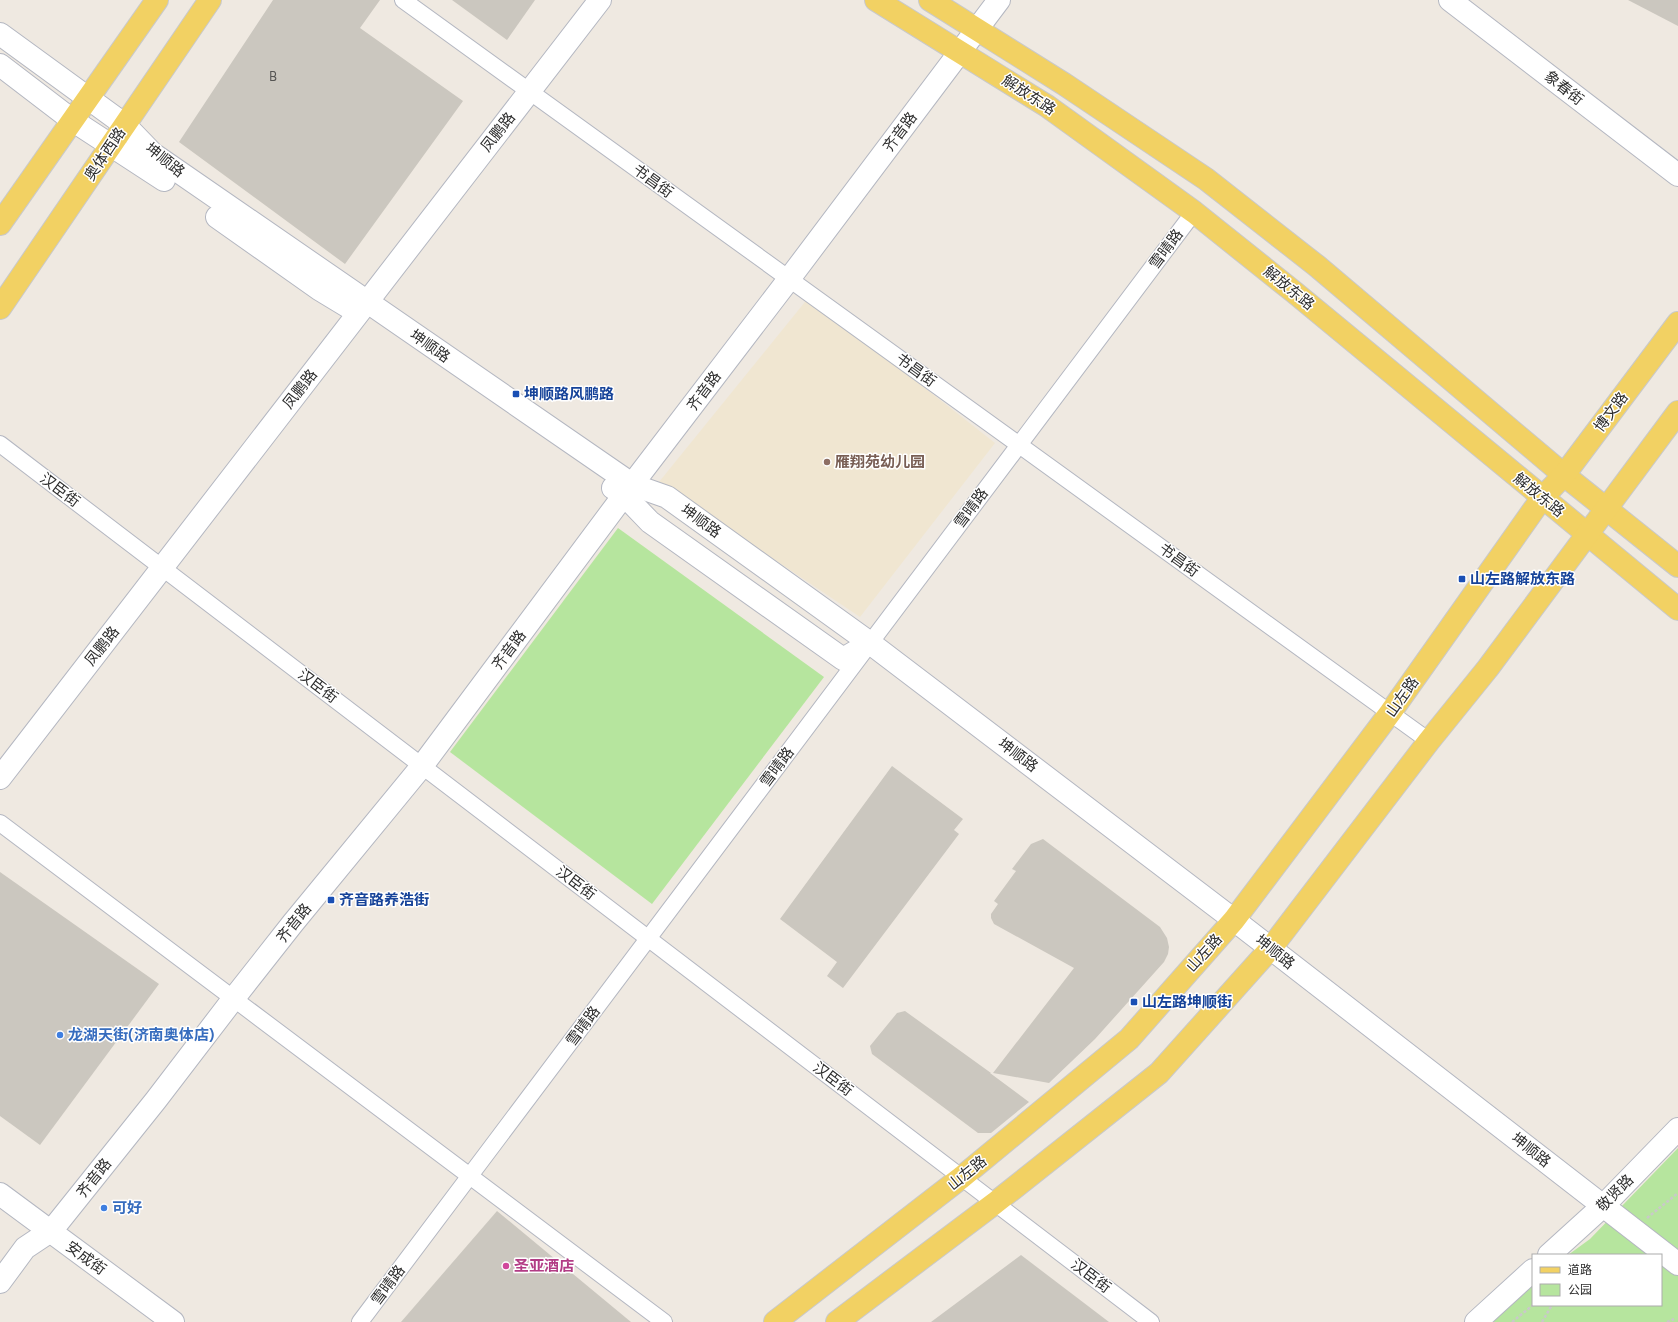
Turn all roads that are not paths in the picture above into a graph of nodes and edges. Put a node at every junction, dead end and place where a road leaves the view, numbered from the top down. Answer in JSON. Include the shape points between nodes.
{"nodes":[{"id":1,"x":157,"y":0,"type":"edge"},
{"id":2,"x":210,"y":0,"type":"edge"},
{"id":3,"x":403,"y":0,"type":"edge"},
{"id":4,"x":600,"y":0,"type":"edge"},
{"id":5,"x":876,"y":0,"type":"edge"},
{"id":6,"x":930,"y":0,"type":"edge"},
{"id":7,"x":999,"y":0,"type":"edge"},
{"id":8,"x":1450,"y":0,"type":"edge"},
{"id":9,"x":977,"y":29,"type":"junction"},
{"id":10,"x":0,"y":34,"type":"edge"},
{"id":11,"x":961,"y":51,"type":"junction"},
{"id":12,"x":0,"y":65,"type":"edge"},
{"id":13,"x":530,"y":91,"type":"junction"},
{"id":14,"x":87,"y":98,"type":"junction"},
{"id":15,"x":72,"y":120,"type":"junction"},
{"id":16,"x":125,"y":125,"type":"junction"},
{"id":17,"x":112,"y":144,"type":"junction"},
{"id":18,"x":1678,"y":175,"type":"edge"},
{"id":19,"x":1194,"y":212,"type":"junction"},
{"id":20,"x":0,"y":224,"type":"edge"},
{"id":21,"x":789,"y":279,"type":"junction"},
{"id":22,"x":363,"y":307,"type":"junction"},
{"id":23,"x":0,"y":308,"type":"edge"},
{"id":24,"x":1678,"y":323,"type":"edge"},
{"id":25,"x":1678,"y":412,"type":"edge"},
{"id":26,"x":0,"y":444,"type":"edge"},
{"id":27,"x":1019,"y":444,"type":"junction"},
{"id":28,"x":1564,"y":475,"type":"junction"},
{"id":29,"x":628,"y":490,"type":"junction"},
{"id":30,"x":1542,"y":498,"type":"junction"},
{"id":31,"x":1606,"y":508,"type":"junction"},
{"id":32,"x":1587,"y":534,"type":"junction"},
{"id":33,"x":1678,"y":566,"type":"edge"},
{"id":34,"x":162,"y":568,"type":"junction"},
{"id":35,"x":1678,"y":609,"type":"edge"},
{"id":36,"x":870,"y":643,"type":"junction"},
{"id":37,"x":1390,"y":713,"type":"junction"},
{"id":38,"x":1429,"y":741,"type":"junction"},
{"id":39,"x":422,"y":766,"type":"junction"},
{"id":40,"x":0,"y":778,"type":"edge"},
{"id":41,"x":0,"y":823,"type":"edge"},
{"id":42,"x":1234,"y":920,"type":"junction"},
{"id":43,"x":648,"y":939,"type":"junction"},
{"id":44,"x":1271,"y":948,"type":"junction"},
{"id":45,"x":234,"y":998,"type":"junction"},
{"id":46,"x":1678,"y":1129,"type":"edge"},
{"id":47,"x":470,"y":1176,"type":"junction"},
{"id":48,"x":962,"y":1177,"type":"junction"},
{"id":49,"x":0,"y":1194,"type":"edge"},
{"id":50,"x":995,"y":1203,"type":"junction"},
{"id":51,"x":1603,"y":1206,"type":"junction"},
{"id":52,"x":50,"y":1232,"type":"junction"},
{"id":53,"x":1550,"y":1254,"type":"edge"},
{"id":54,"x":1678,"y":1264,"type":"edge"},
{"id":55,"x":1532,"y":1271,"type":"edge"},
{"id":56,"x":0,"y":1282,"type":"edge"},
{"id":57,"x":173,"y":1322,"type":"edge"},
{"id":58,"x":360,"y":1322,"type":"edge"},
{"id":59,"x":664,"y":1322,"type":"edge"},
{"id":60,"x":775,"y":1322,"type":"edge"},
{"id":61,"x":837,"y":1322,"type":"edge"},
{"id":62,"x":1151,"y":1322,"type":"edge"},
{"id":63,"x":1476,"y":1322,"type":"edge"}],
"edges":[{"from":1,"to":14,"type":"main road"},
{"from":2,"to":16,"type":"main road","name":"奥体西路"},
{"from":3,"to":13,"type":"street","name":"书昌街"},
{"from":4,"to":13,"type":"street","name":"凤鹏路"},
{"from":5,"to":11,"type":"main road","name":"解放东路"},
{"from":6,"to":9,"type":"main road","name":"解放东路"},
{"from":7,"to":9,"type":"street","name":"齐音路"},
{"from":8,"to":18,"type":"street","name":"象春街"},
{"from":9,"to":11,"type":"street","name":"齐音路"},
{"from":9,"to":28,"type":"main road","name":"解放东路","via":[[1206,179],[1318,266]]},
{"from":10,"to":14,"type":"street","name":"坤顺路"},
{"from":11,"to":19,"type":"main road","name":"解放东路","via":[[1047,106]]},
{"from":11,"to":21,"type":"street","name":"齐音路"},
{"from":12,"to":15,"type":"street","name":"坤顺路"},
{"from":13,"to":21,"type":"street","name":"书昌街"},
{"from":13,"to":22,"type":"street","name":"凤鹏路"},
{"from":14,"to":15,"type":"main road"},
{"from":14,"to":16,"type":"street","name":"坤顺路"},
{"from":15,"to":17,"type":"street","name":"坤顺路"},
{"from":15,"to":20,"type":"main road"},
{"from":16,"to":17,"type":"main road","name":"奥体西路"},
{"from":16,"to":22,"type":"street","name":"坤顺路","via":[[153,154]]},
{"from":17,"to":22,"type":"street","name":"坤顺路","via":[[319,289]]},
{"from":17,"to":23,"type":"main road","name":"奥体西路"},
{"from":19,"to":27,"type":"street","name":"雪晴路"},
{"from":19,"to":30,"type":"main road","name":"解放东路"},
{"from":21,"to":27,"type":"street","name":"书昌街"},
{"from":21,"to":29,"type":"street","name":"齐音路"},
{"from":22,"to":29,"type":"street","name":"坤顺路"},
{"from":22,"to":34,"type":"street","name":"凤鹏路"},
{"from":24,"to":28,"type":"main road","name":"博文路"},
{"from":25,"to":31,"type":"main road"},
{"from":26,"to":34,"type":"street","name":"汉臣街"},
{"from":27,"to":36,"type":"street","name":"雪晴路"},
{"from":27,"to":37,"type":"street","name":"书昌街"},
{"from":28,"to":30,"type":"main road","name":"博文路"},
{"from":28,"to":31,"type":"main road","name":"解放东路"},
{"from":29,"to":36,"type":"street","name":"坤顺路","via":[[667,497]]},
{"from":29,"to":36,"type":"street","name":"坤顺路","via":[[650,522],[843,659]]},
{"from":29,"to":39,"type":"street","name":"齐音路"},
{"from":30,"to":32,"type":"main road","name":"解放东路"},
{"from":30,"to":37,"type":"main road","name":"山左路"},
{"from":31,"to":32,"type":"main road"},
{"from":31,"to":33,"type":"main road","name":"解放东路"},
{"from":32,"to":35,"type":"main road","name":"解放东路"},
{"from":32,"to":38,"type":"main road","via":[[1488,668]]},
{"from":34,"to":39,"type":"street","name":"汉臣街"},
{"from":34,"to":40,"type":"street","name":"凤鹏路"},
{"from":36,"to":42,"type":"street","name":"坤顺路"},
{"from":36,"to":43,"type":"street","name":"雪晴路"},
{"from":37,"to":38,"type":"street","name":"书昌街"},
{"from":37,"to":42,"type":"main road","name":"山左路"},
{"from":38,"to":44,"type":"main road"},
{"from":39,"to":43,"type":"street","name":"汉臣街"},
{"from":39,"to":45,"type":"street","name":"齐音路"},
{"from":41,"to":45,"type":"street"},
{"from":42,"to":44,"type":"street","name":"坤顺路"},
{"from":42,"to":48,"type":"main road","name":"山左路","via":[[1128,1039]]},
{"from":43,"to":47,"type":"street","name":"雪晴路"},
{"from":43,"to":48,"type":"street","name":"汉臣街"},
{"from":44,"to":50,"type":"main road","via":[[1159,1073]]},
{"from":44,"to":51,"type":"street","name":"坤顺路"},
{"from":45,"to":47,"type":"street"},
{"from":45,"to":52,"type":"street","name":"齐音路"},
{"from":46,"to":51,"type":"street","name":"敬贤路"},
{"from":47,"to":58,"type":"street","name":"雪晴路"},
{"from":47,"to":59,"type":"street"},
{"from":48,"to":50,"type":"street","name":"汉臣街"},
{"from":48,"to":60,"type":"main road","name":"山左路"},
{"from":49,"to":52,"type":"street","name":"安成街"},
{"from":50,"to":61,"type":"main road"},
{"from":50,"to":62,"type":"street","name":"汉臣街"},
{"from":51,"to":53,"type":"street","name":"敬贤路"},
{"from":51,"to":54,"type":"street","name":"坤顺路"},
{"from":52,"to":56,"type":"street","name":"齐音路","via":[[25,1248]]},
{"from":52,"to":57,"type":"street","name":"安成街"},
{"from":55,"to":63,"type":"street"}]}
